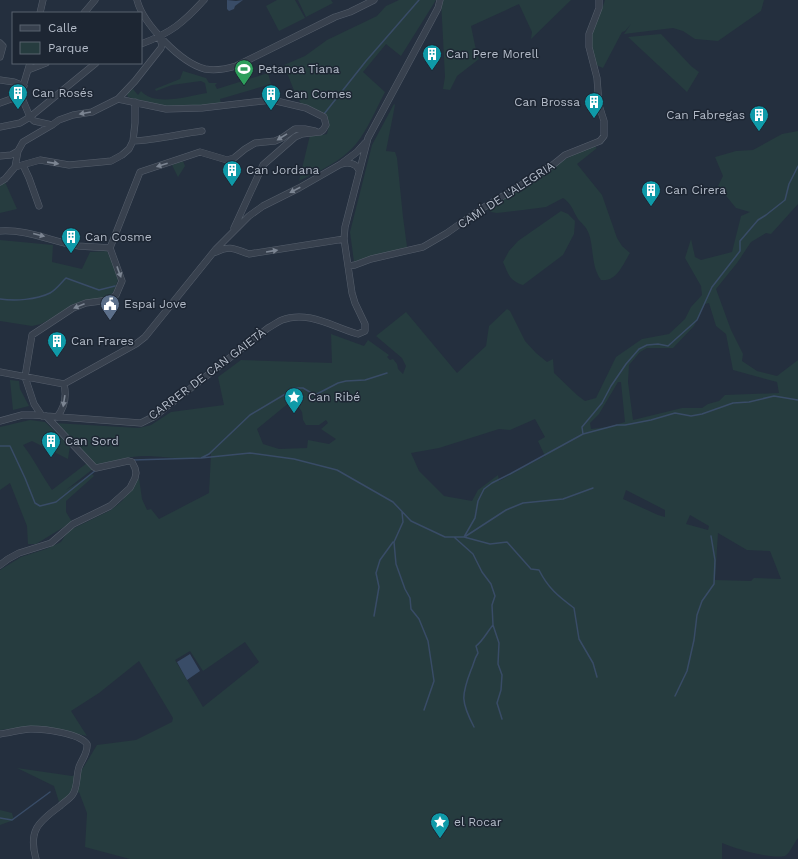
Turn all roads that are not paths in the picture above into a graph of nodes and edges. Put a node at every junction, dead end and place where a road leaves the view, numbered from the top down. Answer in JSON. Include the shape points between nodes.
{"nodes":[{"id":1,"x":43,"y":0,"type":"edge"},
{"id":2,"x":95,"y":0,"type":"edge"},
{"id":3,"x":137,"y":0,"type":"edge"},
{"id":4,"x":204,"y":0,"type":"edge"},
{"id":5,"x":374,"y":0,"type":"edge"},
{"id":6,"x":440,"y":0,"type":"edge"},
{"id":7,"x":599,"y":0,"type":"edge"},
{"id":8,"x":40,"y":12,"type":"edge"},
{"id":9,"x":85,"y":12,"type":"edge"},
{"id":10,"x":142,"y":12,"type":"edge"},
{"id":11,"x":142,"y":13,"type":"edge"},
{"id":12,"x":160,"y":37,"type":"junction"},
{"id":13,"x":0,"y":43,"type":"edge"},
{"id":14,"x":142,"y":44,"type":"edge"},
{"id":15,"x":0,"y":57,"type":"edge"},
{"id":16,"x":40,"y":64,"type":"edge"},
{"id":17,"x":95,"y":64,"type":"edge"},
{"id":18,"x":29,"y":66,"type":"edge"},
{"id":19,"x":0,"y":80,"type":"edge"},
{"id":20,"x":24,"y":86,"type":"junction"},
{"id":21,"x":21,"y":93,"type":"junction"},
{"id":22,"x":118,"y":99,"type":"junction"},
{"id":23,"x":135,"y":102,"type":"junction"},
{"id":24,"x":0,"y":103,"type":"edge"},
{"id":25,"x":30,"y":117,"type":"junction"},
{"id":26,"x":52,"y":125,"type":"junction"},
{"id":27,"x":0,"y":127,"type":"edge"},
{"id":28,"x":202,"y":131,"type":"dead end"},
{"id":29,"x":318,"y":132,"type":"junction"},
{"id":30,"x":133,"y":141,"type":"junction"},
{"id":31,"x":366,"y":141,"type":"junction"},
{"id":32,"x":18,"y":151,"type":"junction"},
{"id":33,"x":0,"y":156,"type":"edge"},
{"id":34,"x":341,"y":164,"type":"junction"},
{"id":35,"x":23,"y":165,"type":"junction"},
{"id":36,"x":15,"y":167,"type":"junction"},
{"id":37,"x":359,"y":170,"type":"junction"},
{"id":38,"x":0,"y":182,"type":"edge"},
{"id":39,"x":39,"y":206,"type":"dead end"},
{"id":40,"x":0,"y":231,"type":"edge"},
{"id":41,"x":232,"y":233,"type":"junction"},
{"id":42,"x":344,"y":239,"type":"junction"},
{"id":43,"x":110,"y":248,"type":"junction"},
{"id":44,"x":235,"y":248,"type":"junction"},
{"id":45,"x":213,"y":254,"type":"junction"},
{"id":46,"x":349,"y":266,"type":"junction"},
{"id":47,"x":0,"y":372,"type":"edge"},
{"id":48,"x":25,"y":377,"type":"junction"},
{"id":49,"x":64,"y":384,"type":"junction"},
{"id":50,"x":44,"y":416,"type":"junction"},
{"id":51,"x":57,"y":417,"type":"junction"},
{"id":52,"x":0,"y":421,"type":"edge"},
{"id":53,"x":0,"y":565,"type":"edge"},
{"id":54,"x":0,"y":734,"type":"edge"},
{"id":55,"x":36,"y":859,"type":"edge"}],
"edges":[{"from":1,"to":8,"type":"street"},
{"from":2,"to":9,"type":"street"},
{"from":3,"to":10,"type":"street"},
{"from":4,"to":12,"type":"street","via":[[180,24]]},
{"from":5,"to":12,"type":"street","via":[[224,70],[198,66]]},
{"from":6,"to":31,"type":"street"},
{"from":7,"to":46,"type":"street","name":"CAMÍ DE L'ALEGRIA","via":[[600,8],[589,40],[604,122],[604,136],[600,141],[565,155],[447,234],[423,247]]},
{"from":11,"to":12,"type":"street"},
{"from":12,"to":14,"type":"street"},
{"from":12,"to":22,"type":"street","via":[[161,48],[136,81]]},
{"from":13,"to":15,"type":"street","via":[[3,46]]},
{"from":16,"to":18,"type":"street"},
{"from":17,"to":25,"type":"street"},
{"from":18,"to":20,"type":"street"},
{"from":19,"to":20,"type":"street"},
{"from":20,"to":21,"type":"street"},
{"from":21,"to":24,"type":"street"},
{"from":21,"to":25,"type":"street"},
{"from":22,"to":23,"type":"street"},
{"from":22,"to":26,"type":"street","one_way":true,"via":[[92,112],[73,115]]},
{"from":23,"to":29,"type":"street","via":[[166,109],[202,108],[272,100],[306,108],[323,116],[326,125]]},
{"from":23,"to":30,"type":"street"},
{"from":25,"to":26,"type":"street","via":[[34,122]]},
{"from":25,"to":27,"type":"street","via":[[20,123]]},
{"from":26,"to":32,"type":"street","via":[[23,142]]},
{"from":28,"to":30,"type":"street"},
{"from":29,"to":41,"type":"street","via":[[294,137],[263,165]]},
{"from":29,"to":43,"type":"street","one_way":true,"via":[[295,129],[275,141],[256,143],[227,160],[200,152],[140,172]]},
{"from":35,"to":30,"type":"street","one_way":true,"via":[[40,160],[69,165],[111,161],[122,155]]},
{"from":31,"to":34,"type":"street","via":[[357,152]]},
{"from":31,"to":37,"type":"street"},
{"from":32,"to":33,"type":"street"},
{"from":32,"to":36,"type":"street"},
{"from":34,"to":37,"type":"street","via":[[348,162]]},
{"from":34,"to":41,"type":"street","one_way":true,"via":[[263,206],[248,216]]},
{"from":35,"to":36,"type":"street"},
{"from":35,"to":39,"type":"street"},
{"from":36,"to":38,"type":"street"},
{"from":37,"to":42,"type":"street"},
{"from":40,"to":43,"type":"street","one_way":true,"via":[[30,233],[78,246]]},
{"from":41,"to":44,"type":"street"},
{"from":41,"to":45,"type":"street"},
{"from":44,"to":42,"type":"street","one_way":true,"via":[[249,254]]},
{"from":42,"to":46,"type":"street"},
{"from":43,"to":48,"type":"street","one_way":true,"via":[[122,281],[116,295],[109,300],[73,308],[32,335]]},
{"from":44,"to":45,"type":"street","via":[[223,249]]},
{"from":45,"to":49,"type":"street","via":[[141,341]]},
{"from":46,"to":51,"type":"street","name":"CARRER DE CAN GAIETÀ","via":[[352,293],[366,324],[362,334],[352,333],[310,317],[282,320],[154,416],[141,423]]},
{"from":47,"to":48,"type":"street"},
{"from":48,"to":49,"type":"street"},
{"from":48,"to":50,"type":"street","via":[[34,404]]},
{"from":49,"to":51,"type":"street","one_way":true,"via":[[65,400],[63,409]]},
{"from":50,"to":51,"type":"street","name":"CARRER DE CAN GAIETÀ"},
{"from":50,"to":52,"type":"street","name":"CARRER DE CAN GAIETÀ","via":[[22,415]]},
{"from":50,"to":53,"type":"street","via":[[94,467],[132,462],[135,478],[130,488],[110,506],[74,524],[51,543],[14,556]]},
{"from":54,"to":55,"type":"street","via":[[33,729],[71,734],[81,738],[86,744],[87,750],[79,769],[74,794],[44,818],[36,828],[33,840]]}]}
